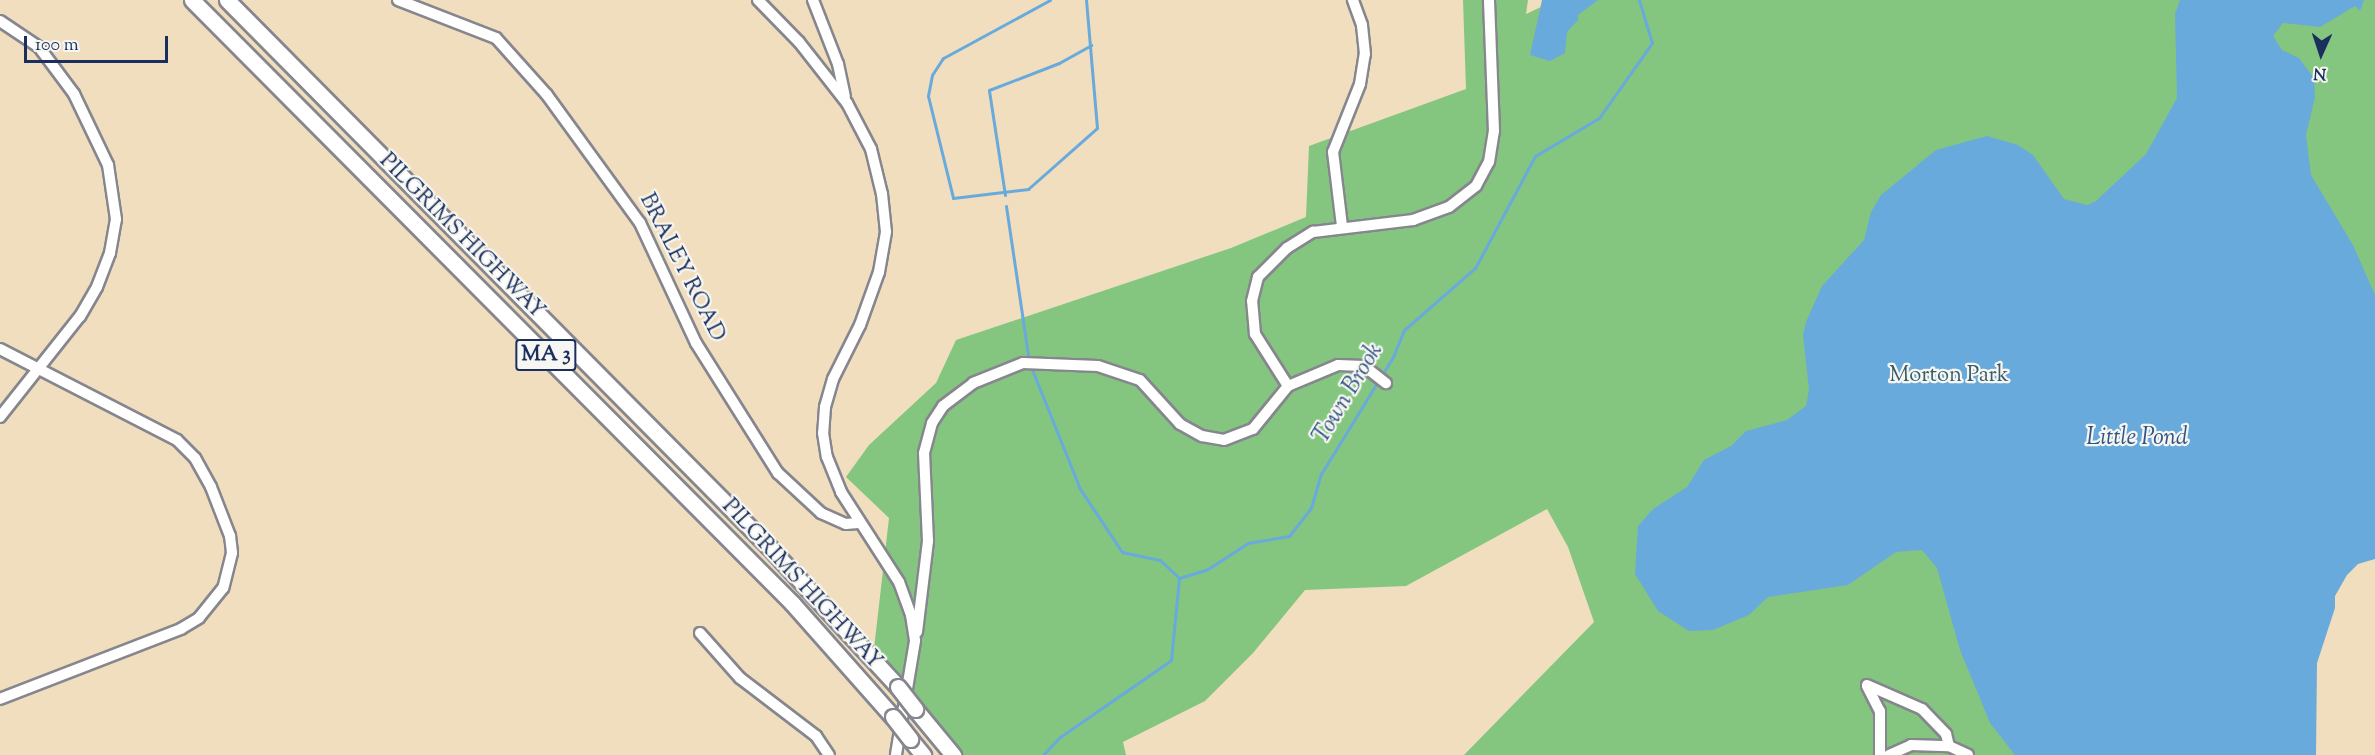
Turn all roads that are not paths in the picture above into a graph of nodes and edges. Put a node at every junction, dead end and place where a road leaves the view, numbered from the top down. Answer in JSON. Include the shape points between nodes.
{"nodes":[{"id":1,"x":192,"y":0,"type":"edge"},
{"id":2,"x":227,"y":0,"type":"edge"},
{"id":3,"x":399,"y":0,"type":"edge"},
{"id":4,"x":758,"y":0,"type":"edge"},
{"id":5,"x":813,"y":0,"type":"edge"},
{"id":6,"x":1353,"y":0,"type":"edge"},
{"id":7,"x":1489,"y":0,"type":"edge"},
{"id":8,"x":0,"y":21,"type":"edge"},
{"id":9,"x":846,"y":101,"type":"junction"},
{"id":10,"x":1342,"y":226,"type":"junction"},
{"id":11,"x":0,"y":349,"type":"edge"},
{"id":12,"x":38,"y":368,"type":"junction"},
{"id":13,"x":1386,"y":383,"type":"dead end"},
{"id":14,"x":1288,"y":386,"type":"junction"},
{"id":15,"x":0,"y":417,"type":"edge"},
{"id":16,"x":858,"y":523,"type":"junction"},
{"id":17,"x":700,"y":633,"type":"dead end"},
{"id":18,"x":915,"y":641,"type":"junction"},
{"id":19,"x":0,"y":699,"type":"edge"},
{"id":20,"x":1950,"y":746,"type":"junction"},
{"id":21,"x":830,"y":755,"type":"edge"},
{"id":22,"x":896,"y":755,"type":"edge"},
{"id":23,"x":923,"y":755,"type":"edge"},
{"id":24,"x":952,"y":755,"type":"edge"},
{"id":25,"x":1880,"y":755,"type":"edge"},
{"id":26,"x":1889,"y":755,"type":"edge"},
{"id":27,"x":1968,"y":755,"type":"edge"}],
"edges":[{"from":1,"to":23,"type":"highway","name":"PILGRIMS HIGHWAY","number":"MA 3","bridge":true,"via":[[792,603]]},
{"from":2,"to":24,"type":"highway","name":"PILGRIMS HIGHWAY","number":"MA 3","bridge":true,"via":[[761,538],[898,687]]},
{"from":3,"to":16,"type":"street","name":"BRALEY ROAD","via":[[496,38],[547,95],[640,222],[696,343],[778,473],[821,513],[846,524]]},
{"from":4,"to":9,"type":"street"},
{"from":5,"to":9,"type":"street","via":[[838,64]]},
{"from":6,"to":10,"type":"street","via":[[1362,25],[1365,54],[1360,84],[1332,152]]},
{"from":7,"to":10,"type":"street","via":[[1494,131],[1489,162],[1481,180],[1464,196],[1431,214],[1400,223]]},
{"from":8,"to":12,"type":"street","via":[[39,47],[70,87],[108,165],[116,201],[114,236],[97,287]]},
{"from":9,"to":16,"type":"street","via":[[875,164],[886,232],[875,283],[833,379],[824,420],[827,457]]},
{"from":10,"to":14,"type":"street","via":[[1313,232],[1295,242],[1262,272],[1255,284],[1255,334]]},
{"from":11,"to":12,"type":"street"},
{"from":12,"to":15,"type":"street"},
{"from":12,"to":19,"type":"street","via":[[163,431],[189,452],[204,472],[224,519],[230,536],[230,565],[217,599],[181,629]]},
{"from":13,"to":14,"type":"street","via":[[1358,364],[1338,365]]},
{"from":14,"to":18,"type":"street","via":[[1253,429],[1233,439],[1214,439],[1191,431],[1171,418],[1140,380],[1130,374],[1080,364],[1023,363],[961,390],[932,423],[922,472],[928,541]]},
{"from":16,"to":18,"type":"street","via":[[899,582]]},
{"from":17,"to":21,"type":"street","via":[[740,678],[808,729]]},
{"from":18,"to":22,"type":"street"},
{"from":20,"to":25,"type":"street","via":[[1946,734],[1922,709],[1867,685],[1880,711]]},
{"from":20,"to":26,"type":"street","via":[[1911,745]]},
{"from":20,"to":27,"type":"street"}]}
